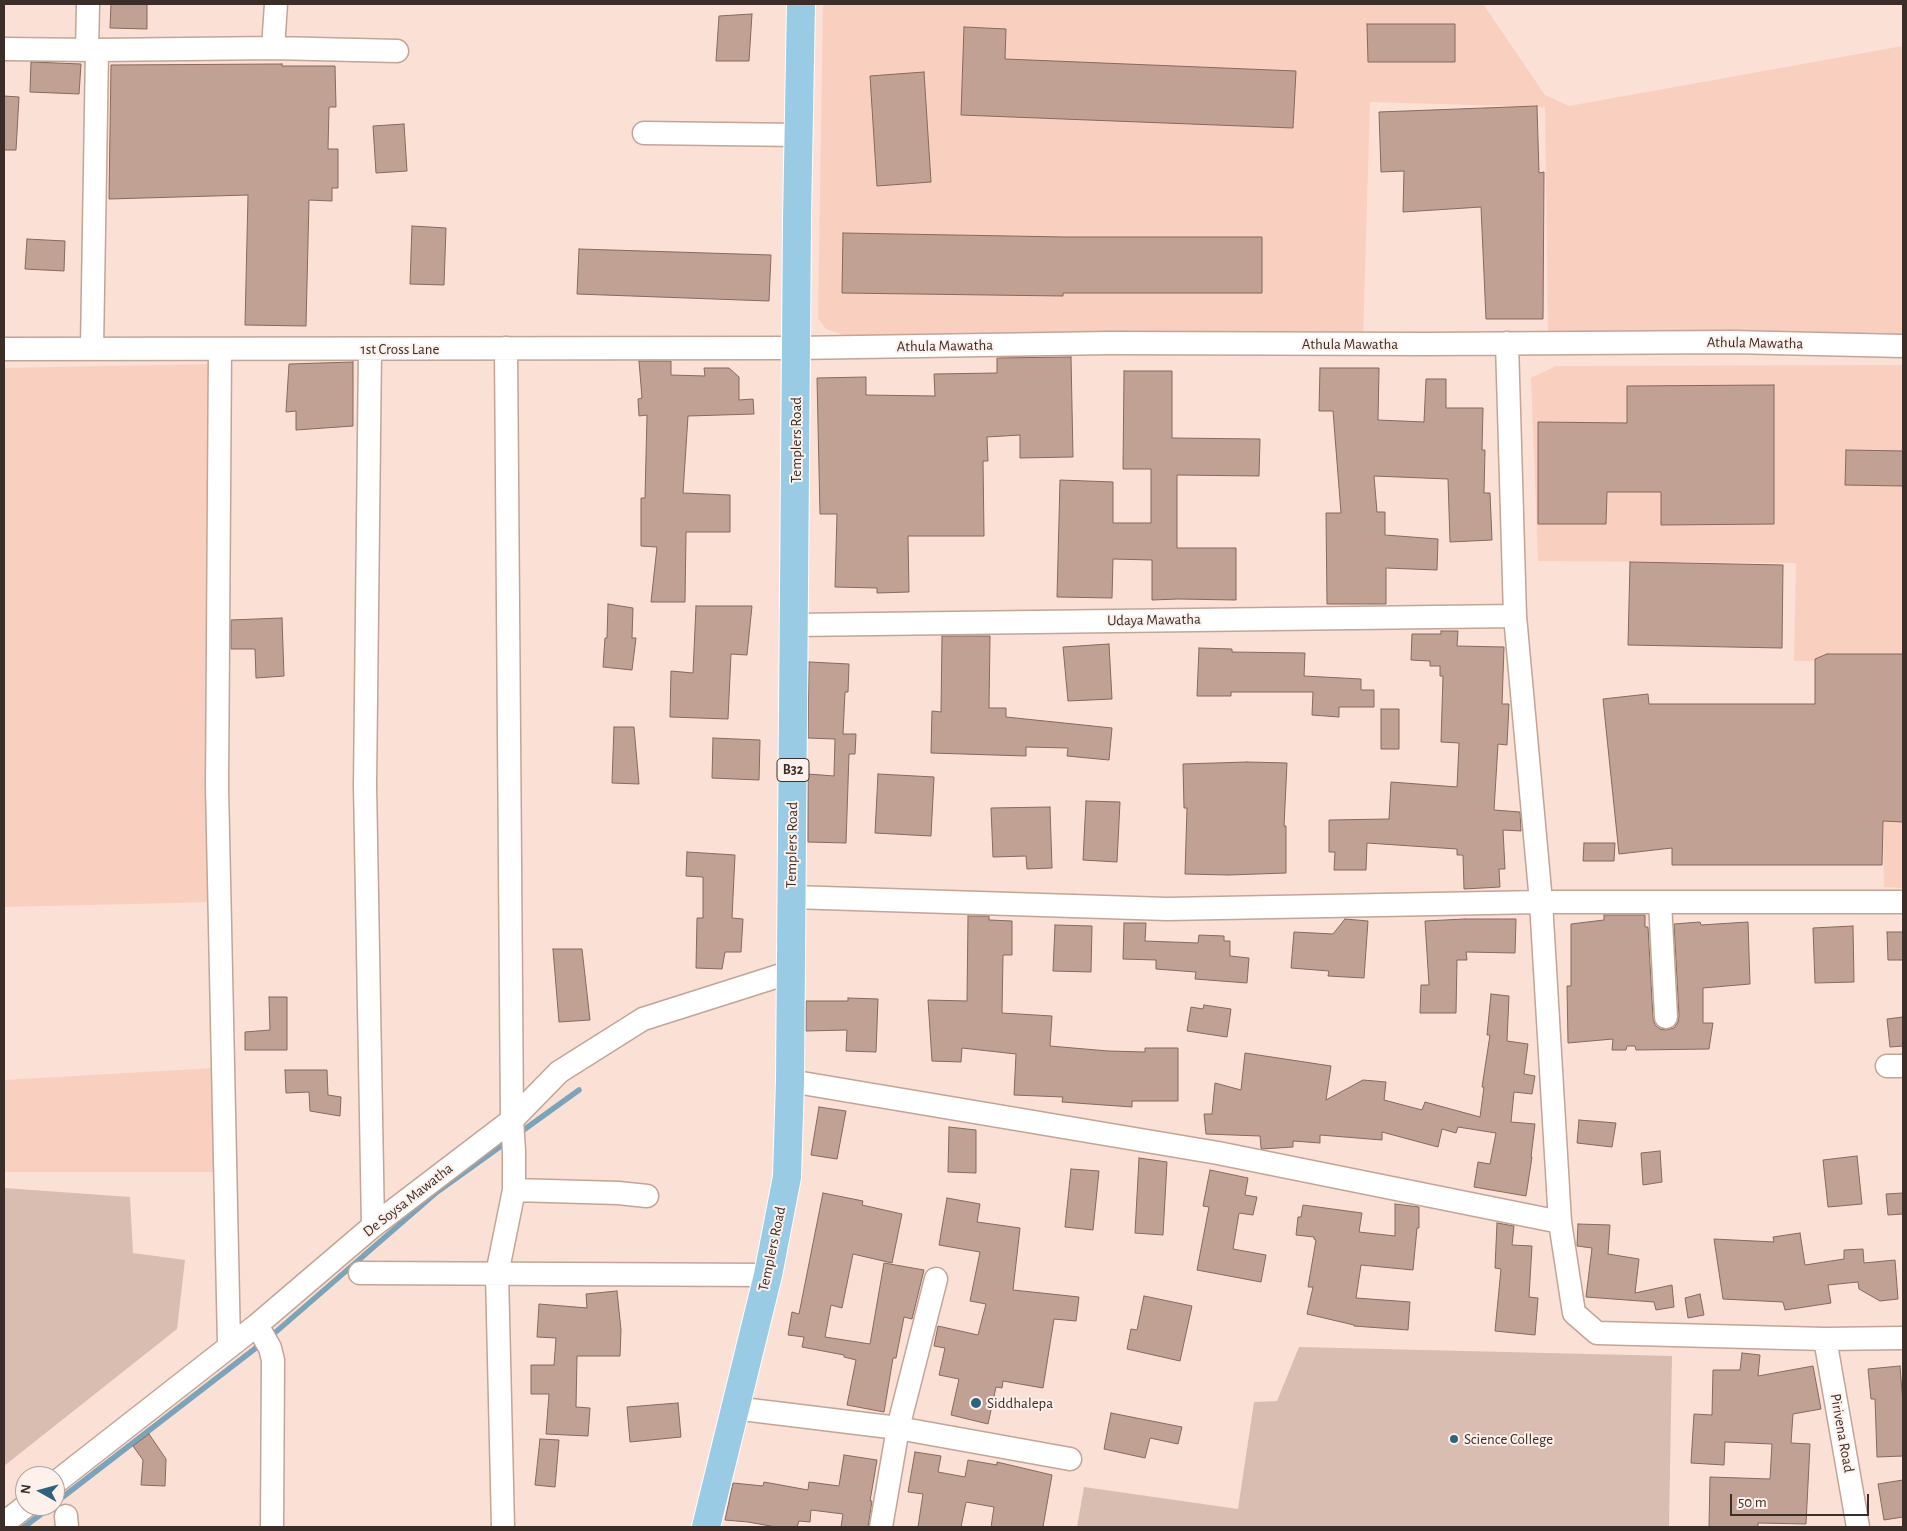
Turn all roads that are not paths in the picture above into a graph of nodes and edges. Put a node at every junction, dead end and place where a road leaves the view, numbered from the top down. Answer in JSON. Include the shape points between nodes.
{"nodes":[{"id":1,"x":88,"y":4,"type":"edge"},
{"id":2,"x":276,"y":4,"type":"edge"},
{"id":3,"x":801,"y":4,"type":"edge"},
{"id":4,"x":4,"y":48,"type":"edge"},
{"id":5,"x":273,"y":48,"type":"junction"},
{"id":6,"x":92,"y":50,"type":"junction"},
{"id":7,"x":397,"y":51,"type":"dead end"},
{"id":8,"x":644,"y":133,"type":"dead end"},
{"id":9,"x":798,"y":135,"type":"junction"},
{"id":10,"x":1507,"y":343,"type":"junction"},
{"id":11,"x":1903,"y":346,"type":"edge"},
{"id":12,"x":92,"y":348,"type":"junction"},
{"id":13,"x":506,"y":348,"type":"junction"},
{"id":14,"x":796,"y":348,"type":"junction"},
{"id":15,"x":4,"y":349,"type":"edge"},
{"id":16,"x":220,"y":349,"type":"junction"},
{"id":17,"x":370,"y":349,"type":"junction"},
{"id":18,"x":1515,"y":616,"type":"junction"},
{"id":19,"x":794,"y":624,"type":"junction"},
{"id":20,"x":792,"y":897,"type":"junction"},
{"id":21,"x":1541,"y":902,"type":"junction"},
{"id":22,"x":1660,"y":902,"type":"junction"},
{"id":23,"x":1903,"y":902,"type":"edge"},
{"id":24,"x":791,"y":972,"type":"junction"},
{"id":25,"x":1666,"y":1017,"type":"dead end"},
{"id":26,"x":790,"y":1081,"type":"junction"},
{"id":27,"x":513,"y":1134,"type":"junction"},
{"id":28,"x":514,"y":1190,"type":"junction"},
{"id":29,"x":647,"y":1196,"type":"dead end"},
{"id":30,"x":1560,"y":1222,"type":"junction"},
{"id":31,"x":373,"y":1226,"type":"junction"},
{"id":32,"x":360,"y":1273,"type":"dead end"},
{"id":33,"x":497,"y":1274,"type":"junction"},
{"id":34,"x":768,"y":1275,"type":"junction"},
{"id":35,"x":936,"y":1279,"type":"dead end"},
{"id":36,"x":264,"y":1336,"type":"junction"},
{"id":37,"x":1903,"y":1338,"type":"edge"},
{"id":38,"x":1825,"y":1339,"type":"junction"},
{"id":39,"x":229,"y":1345,"type":"junction"},
{"id":40,"x":734,"y":1408,"type":"junction"},
{"id":41,"x":898,"y":1428,"type":"junction"},
{"id":42,"x":1070,"y":1459,"type":"dead end"},
{"id":43,"x":65,"y":1475,"type":"edge"},
{"id":44,"x":15,"y":1515,"type":"edge"},
{"id":45,"x":4,"y":1524,"type":"edge"},
{"id":46,"x":272,"y":1527,"type":"edge"},
{"id":47,"x":503,"y":1527,"type":"edge"},
{"id":48,"x":706,"y":1527,"type":"edge"},
{"id":49,"x":881,"y":1527,"type":"edge"},
{"id":50,"x":1858,"y":1527,"type":"edge"}],
"edges":[{"from":1,"to":6,"type":"street"},
{"from":2,"to":5,"type":"street"},
{"from":3,"to":9,"type":"main road","name":"Templers Road","number":"B32"},
{"from":4,"to":6,"type":"street"},
{"from":5,"to":6,"type":"street"},
{"from":5,"to":7,"type":"street"},
{"from":6,"to":12,"type":"street"},
{"from":8,"to":9,"type":"street"},
{"from":9,"to":14,"type":"main road","name":"Templers Road","number":"B32"},
{"from":10,"to":11,"type":"street","name":"Athula Mawatha","via":[[1731,342]]},
{"from":10,"to":14,"type":"street","name":"Athula Mawatha","via":[[1110,343]]},
{"from":10,"to":18,"type":"street"},
{"from":12,"to":15,"type":"street","name":"1st Cross Lane"},
{"from":12,"to":16,"type":"street","name":"1st Cross Lane"},
{"from":13,"to":14,"type":"street","name":"1st Cross Lane"},
{"from":13,"to":17,"type":"street","name":"1st Cross Lane"},
{"from":13,"to":27,"type":"street"},
{"from":14,"to":19,"type":"main road","name":"Templers Road","number":"B32"},
{"from":16,"to":17,"type":"street","name":"1st Cross Lane"},
{"from":16,"to":39,"type":"street","via":[[217,786]]},
{"from":17,"to":31,"type":"street","via":[[365,785]]},
{"from":18,"to":19,"type":"street","name":"Udaya Mawatha"},
{"from":18,"to":21,"type":"street"},
{"from":19,"to":20,"type":"main road","name":"Templers Road","number":"B32"},
{"from":20,"to":21,"type":"street","via":[[1167,909]]},
{"from":20,"to":24,"type":"main road","name":"Templers Road","number":"B32"},
{"from":21,"to":22,"type":"street"},
{"from":21,"to":30,"type":"street"},
{"from":22,"to":23,"type":"street"},
{"from":22,"to":25,"type":"street"},
{"from":24,"to":26,"type":"main road","name":"Templers Road","number":"B32"},
{"from":24,"to":27,"type":"street","name":"De Soysa Mawatha","via":[[643,1019],[559,1072]]},
{"from":26,"to":30,"type":"street","via":[[1218,1153]]},
{"from":26,"to":34,"type":"main road","name":"Templers Road","number":"B32","via":[[787,1177]]},
{"from":27,"to":28,"type":"street"},
{"from":27,"to":31,"type":"street","name":"De Soysa Mawatha"},
{"from":28,"to":29,"type":"street"},
{"from":28,"to":33,"type":"street"},
{"from":30,"to":38,"type":"street","via":[[1574,1313],[1596,1333]]},
{"from":31,"to":36,"type":"street","name":"De Soysa Mawatha"},
{"from":32,"to":33,"type":"street"},
{"from":33,"to":34,"type":"street"},
{"from":33,"to":47,"type":"street"},
{"from":34,"to":40,"type":"main road","name":"Templers Road","number":"B32"},
{"from":35,"to":41,"type":"street"},
{"from":36,"to":39,"type":"street","name":"De Soysa Mawatha"},
{"from":36,"to":46,"type":"street","via":[[273,1360]]},
{"from":37,"to":38,"type":"street"},
{"from":38,"to":50,"type":"street","name":"Pirivena Road"},
{"from":39,"to":43,"type":"street","name":"De Soysa Mawatha"},
{"from":40,"to":41,"type":"street"},
{"from":40,"to":48,"type":"main road","name":"Templers Road","number":"B32"},
{"from":41,"to":42,"type":"street"},
{"from":41,"to":49,"type":"street"},
{"from":44,"to":45,"type":"street"}]}
